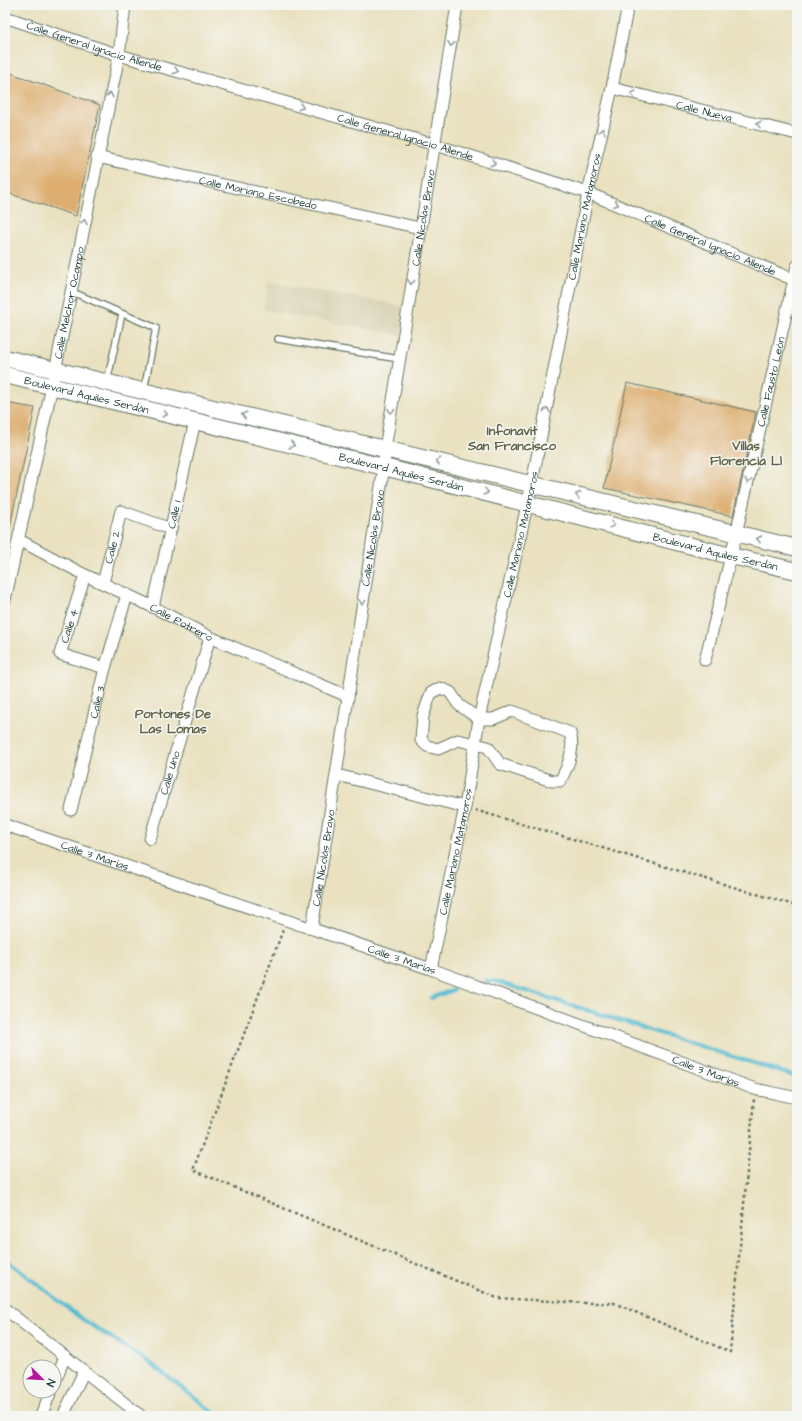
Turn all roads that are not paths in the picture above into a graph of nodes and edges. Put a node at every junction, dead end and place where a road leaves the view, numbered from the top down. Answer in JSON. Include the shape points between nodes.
{"nodes":[{"id":1,"x":126,"y":5,"type":"edge"},
{"id":2,"x":457,"y":5,"type":"edge"},
{"id":3,"x":628,"y":5,"type":"edge"},
{"id":4,"x":5,"y":17,"type":"edge"},
{"id":5,"x":119,"y":55,"type":"junction"},
{"id":6,"x":612,"y":88,"type":"junction"},
{"id":7,"x":797,"y":134,"type":"edge"},
{"id":8,"x":436,"y":145,"type":"junction"},
{"id":9,"x":97,"y":157,"type":"junction"},
{"id":10,"x":588,"y":193,"type":"junction"},
{"id":11,"x":420,"y":228,"type":"junction"},
{"id":12,"x":797,"y":266,"type":"edge"},
{"id":13,"x":795,"y":281,"type":"edge"},
{"id":14,"x":70,"y":291,"type":"junction"},
{"id":15,"x":122,"y":314,"type":"junction"},
{"id":16,"x":278,"y":339,"type":"dead end"},
{"id":17,"x":5,"y":358,"type":"edge"},
{"id":18,"x":399,"y":359,"type":"junction"},
{"id":19,"x":54,"y":370,"type":"junction"},
{"id":20,"x":5,"y":375,"type":"edge"},
{"id":21,"x":107,"y":383,"type":"junction"},
{"id":22,"x":52,"y":386,"type":"junction"},
{"id":23,"x":144,"y":391,"type":"junction"},
{"id":24,"x":195,"y":421,"type":"junction"},
{"id":25,"x":385,"y":449,"type":"junction"},
{"id":26,"x":384,"y":467,"type":"junction"},
{"id":27,"x":532,"y":483,"type":"junction"},
{"id":28,"x":528,"y":503,"type":"junction"},
{"id":29,"x":171,"y":529,"type":"junction"},
{"id":30,"x":736,"y":534,"type":"junction"},
{"id":31,"x":19,"y":540,"type":"junction"},
{"id":32,"x":797,"y":548,"type":"edge"},
{"id":33,"x":731,"y":556,"type":"junction"},
{"id":34,"x":797,"y":571,"type":"edge"},
{"id":35,"x":85,"y":575,"type":"junction"},
{"id":36,"x":103,"y":583,"type":"junction"},
{"id":37,"x":127,"y":595,"type":"junction"},
{"id":38,"x":5,"y":600,"type":"edge"},
{"id":39,"x":153,"y":607,"type":"junction"},
{"id":40,"x":210,"y":637,"type":"junction"},
{"id":41,"x":705,"y":660,"type":"dead end"},
{"id":42,"x":105,"y":668,"type":"junction"},
{"id":43,"x":347,"y":696,"type":"junction"},
{"id":44,"x":479,"y":718,"type":"junction"},
{"id":45,"x":475,"y":743,"type":"junction"},
{"id":46,"x":337,"y":775,"type":"junction"},
{"id":47,"x":465,"y":807,"type":"junction"},
{"id":48,"x":72,"y":810,"type":"dead end"},
{"id":49,"x":5,"y":825,"type":"edge"},
{"id":50,"x":150,"y":839,"type":"dead end"},
{"id":51,"x":312,"y":928,"type":"junction"},
{"id":52,"x":432,"y":969,"type":"junction"},
{"id":53,"x":797,"y":1098,"type":"edge"},
{"id":54,"x":5,"y":1309,"type":"edge"},
{"id":55,"x":65,"y":1356,"type":"junction"},
{"id":56,"x":62,"y":1364,"type":"edge"},
{"id":57,"x":84,"y":1371,"type":"junction"},
{"id":58,"x":48,"y":1399,"type":"edge"},
{"id":59,"x":41,"y":1416,"type":"edge"},
{"id":60,"x":63,"y":1416,"type":"edge"},
{"id":61,"x":142,"y":1416,"type":"edge"}],
"edges":[{"from":1,"to":5,"type":"street","name":"Calle Melchor Ocampo"},
{"from":2,"to":8,"type":"street","name":"Calle Nicolás Bravo","one_way":true},
{"from":3,"to":6,"type":"street","name":"Calle Mariano Matamoros"},
{"from":4,"to":5,"type":"street","name":"Calle General Ignacio Allende"},
{"from":5,"to":8,"type":"street","name":"Calle General Ignacio Allende","one_way":true},
{"from":9,"to":5,"type":"street","name":"Calle Melchor Ocampo","one_way":true},
{"from":7,"to":6,"type":"street","name":"Calle Nueva","one_way":true},
{"from":10,"to":6,"type":"street","name":"Calle Mariano Matamoros","one_way":true},
{"from":8,"to":10,"type":"street","name":"Calle General Ignacio Allende","one_way":true},
{"from":8,"to":11,"type":"street","name":"Calle Nicolás Bravo"},
{"from":9,"to":11,"type":"street","name":"Calle Mariano Escobedo"},
{"from":14,"to":9,"type":"street","name":"Calle Melchor Ocampo","one_way":true},
{"from":10,"to":13,"type":"street","name":"Calle General Ignacio Allende","one_way":true},
{"from":27,"to":10,"type":"street","name":"Calle Mariano Matamoros","one_way":true},
{"from":11,"to":18,"type":"street","name":"Calle Nicolás Bravo","one_way":true},
{"from":12,"to":13,"type":"street","name":"Calle Fausto León"},
{"from":13,"to":30,"type":"street","name":"Calle Fausto León","one_way":true},
{"from":14,"to":15,"type":"lane"},
{"from":14,"to":19,"type":"street","name":"Calle Melchor Ocampo"},
{"from":15,"to":21,"type":"lane"},
{"from":15,"to":23,"type":"lane","via":[[156,328]]},
{"from":16,"to":18,"type":"lane"},
{"from":17,"to":19,"type":"street","name":"Boulevard Aquiles Serdán"},
{"from":18,"to":25,"type":"street","name":"Calle Nicolás Bravo","one_way":true},
{"from":19,"to":21,"type":"street","name":"Boulevard Aquiles Serdán"},
{"from":19,"to":22,"type":"street","name":"Calle Melchor Ocampo"},
{"from":20,"to":22,"type":"street","name":"Boulevard Aquiles Serdán"},
{"from":21,"to":23,"type":"street","name":"Boulevard Aquiles Serdán"},
{"from":22,"to":24,"type":"street","name":"Boulevard Aquiles Serdán","one_way":true},
{"from":22,"to":31,"type":"street","name":"Calle Melchor Ocampo"},
{"from":25,"to":23,"type":"street","name":"Boulevard Aquiles Serdán","one_way":true},
{"from":24,"to":26,"type":"street","name":"Boulevard Aquiles Serdán","one_way":true},
{"from":24,"to":29,"type":"street","name":"Calle 1"},
{"from":25,"to":26,"type":"street","name":"Calle Nicolás Bravo"},
{"from":27,"to":25,"type":"street","name":"Boulevard Aquiles Serdán","one_way":true},
{"from":26,"to":28,"type":"street","name":"Boulevard Aquiles Serdán","one_way":true},
{"from":26,"to":43,"type":"street","name":"Calle Nicolás Bravo","one_way":true},
{"from":27,"to":28,"type":"street","name":"Calle Mariano Matamoros"},
{"from":30,"to":27,"type":"street","name":"Boulevard Aquiles Serdán","one_way":true},
{"from":28,"to":33,"type":"street","name":"Boulevard Aquiles Serdán","one_way":true},
{"from":28,"to":44,"type":"street","name":"Calle Mariano Matamoros"},
{"from":29,"to":36,"type":"street","name":"Calle 2","via":[[121,511]]},
{"from":29,"to":39,"type":"street","name":"Calle 1"},
{"from":32,"to":30,"type":"street","name":"Boulevard Aquiles Serdán","one_way":true},
{"from":30,"to":33,"type":"street","name":"Calle Fausto León"},
{"from":31,"to":35,"type":"street","name":"Calle Potrero"},
{"from":31,"to":38,"type":"street","name":"Calle Melchor Ocampo"},
{"from":33,"to":34,"type":"street","name":"Boulevard Aquiles Serdán"},
{"from":33,"to":41,"type":"street","name":"Calle Fausto León"},
{"from":35,"to":36,"type":"street","name":"Calle Potrero"},
{"from":35,"to":42,"type":"street","name":"Calle 4","via":[[60,654]]},
{"from":36,"to":37,"type":"street","name":"Calle Potrero"},
{"from":37,"to":39,"type":"street","name":"Calle Potrero"},
{"from":37,"to":42,"type":"street","name":"Calle 3"},
{"from":39,"to":40,"type":"street","name":"Calle Potrero"},
{"from":40,"to":43,"type":"street","name":"Calle Potrero"},
{"from":40,"to":50,"type":"street","name":"Calle Uno"},
{"from":42,"to":48,"type":"street","name":"Calle 3"},
{"from":43,"to":46,"type":"street","name":"Calle Nicolás Bravo"},
{"from":44,"to":45,"type":"street","name":"Calle Mariano Matamoros"},
{"from":44,"to":45,"type":"street","via":[[459,705],[450,692],[440,688],[431,693],[423,716],[421,740],[427,746],[438,749],[458,740]]},
{"from":44,"to":45,"type":"street","via":[[493,719],[512,711],[570,733],[573,742],[566,770],[560,781],[552,782],[500,764],[488,747]]},
{"from":45,"to":47,"type":"street","name":"Calle Mariano Matamoros"},
{"from":46,"to":47,"type":"street"},
{"from":46,"to":51,"type":"street","name":"Calle Nicolás Bravo"},
{"from":47,"to":52,"type":"street","name":"Calle Mariano Matamoros"},
{"from":49,"to":51,"type":"street","name":"Calle 3 Marías"},
{"from":51,"to":52,"type":"street","name":"Calle 3 Marías"},
{"from":52,"to":53,"type":"street","name":"Calle 3 Marías","via":[[755,1089]]},
{"from":54,"to":55,"type":"street"},
{"from":55,"to":56,"type":"street"},
{"from":55,"to":57,"type":"street"},
{"from":57,"to":60,"type":"street"},
{"from":57,"to":61,"type":"street"},
{"from":58,"to":59,"type":"street"}]}
